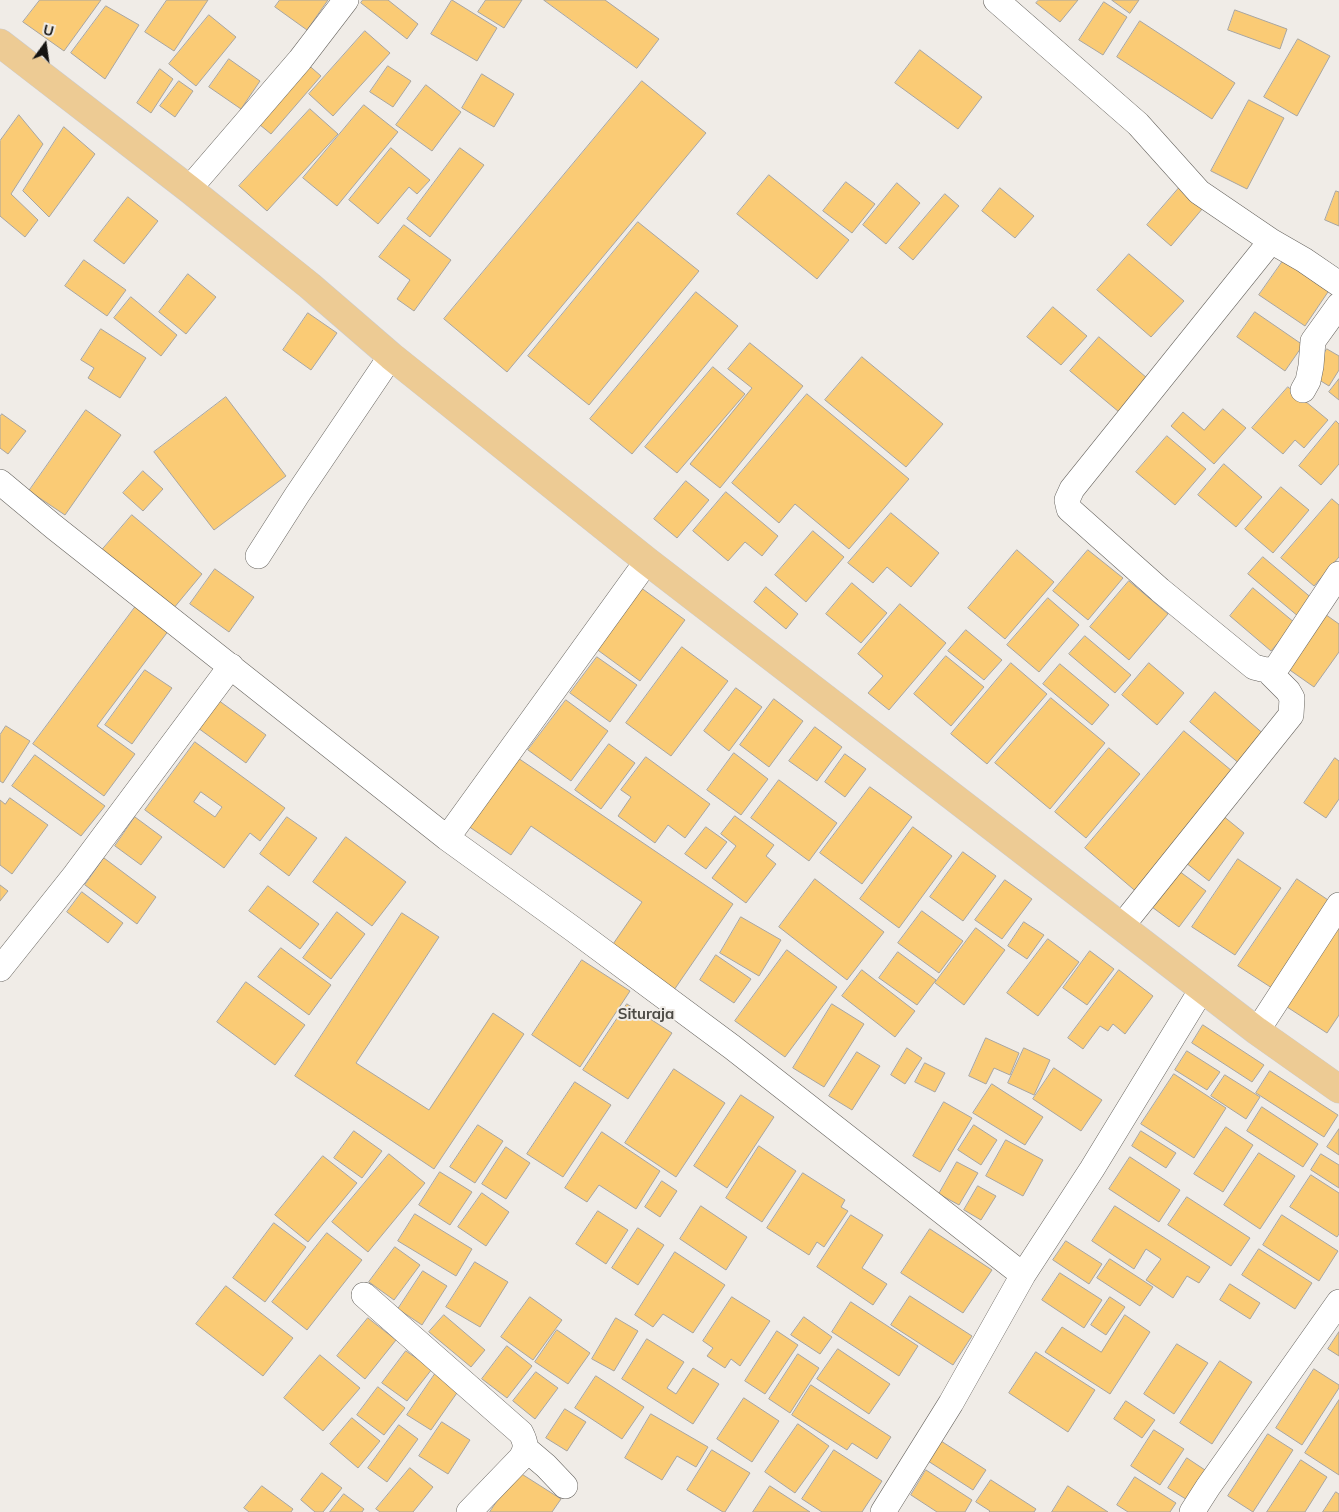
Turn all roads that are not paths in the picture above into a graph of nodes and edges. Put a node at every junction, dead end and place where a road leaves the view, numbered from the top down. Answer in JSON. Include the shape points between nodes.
{"nodes":[{"id":1,"x":346,"y":0,"type":"edge"},
{"id":2,"x":996,"y":0,"type":"edge"},
{"id":3,"x":1,"y":46,"type":"edge"},
{"id":4,"x":189,"y":189,"type":"junction"},
{"id":5,"x":1270,"y":241,"type":"junction"},
{"id":6,"x":1339,"y":284,"type":"edge"},
{"id":7,"x":1339,"y":305,"type":"edge"},
{"id":8,"x":391,"y":356,"type":"junction"},
{"id":9,"x":1303,"y":390,"type":"dead end"},
{"id":10,"x":0,"y":482,"type":"edge"},
{"id":11,"x":258,"y":556,"type":"dead end"},
{"id":12,"x":647,"y":561,"type":"junction"},
{"id":13,"x":1339,"y":574,"type":"edge"},
{"id":14,"x":231,"y":666,"type":"junction"},
{"id":15,"x":1267,"y":670,"type":"junction"},
{"id":16,"x":447,"y":838,"type":"junction"},
{"id":17,"x":1339,"y":905,"type":"edge"},
{"id":18,"x":1121,"y":928,"type":"junction"},
{"id":19,"x":0,"y":969,"type":"edge"},
{"id":20,"x":1202,"y":989,"type":"junction"},
{"id":21,"x":1257,"y":1031,"type":"junction"},
{"id":22,"x":1339,"y":1089,"type":"edge"},
{"id":23,"x":1023,"y":1275,"type":"junction"},
{"id":24,"x":364,"y":1295,"type":"dead end"},
{"id":25,"x":1339,"y":1302,"type":"edge"},
{"id":26,"x":526,"y":1450,"type":"junction"},
{"id":27,"x":564,"y":1486,"type":"dead end"},
{"id":28,"x":469,"y":1512,"type":"edge"},
{"id":29,"x":883,"y":1512,"type":"edge"},
{"id":30,"x":1192,"y":1512,"type":"edge"}],
"edges":[{"from":1,"to":4,"type":"street","via":[[300,60]]},
{"from":2,"to":5,"type":"street","via":[[1138,124],[1199,192]]},
{"from":3,"to":4,"type":"main road"},
{"from":4,"to":8,"type":"main road"},
{"from":5,"to":6,"type":"street"},
{"from":5,"to":15,"type":"street","via":[[1072,489],[1067,500],[1069,509],[1160,590],[1254,667]]},
{"from":7,"to":9,"type":"street","via":[[1313,341],[1308,381]]},
{"from":8,"to":11,"type":"street"},
{"from":8,"to":12,"type":"main road"},
{"from":10,"to":14,"type":"street"},
{"from":12,"to":16,"type":"street"},
{"from":12,"to":18,"type":"main road"},
{"from":13,"to":15,"type":"street","via":[[1277,667]]},
{"from":14,"to":16,"type":"street"},
{"from":14,"to":19,"type":"street","via":[[75,875]]},
{"from":15,"to":18,"type":"street","via":[[1292,698],[1290,715]]},
{"from":16,"to":23,"type":"street","via":[[732,1047]]},
{"from":17,"to":21,"type":"street"},
{"from":18,"to":20,"type":"main road"},
{"from":20,"to":21,"type":"main road"},
{"from":20,"to":23,"type":"street"},
{"from":21,"to":22,"type":"main road"},
{"from":23,"to":29,"type":"street","via":[[951,1403]]},
{"from":24,"to":26,"type":"street","via":[[521,1433]]},
{"from":25,"to":30,"type":"street"},
{"from":26,"to":27,"type":"street"},
{"from":26,"to":28,"type":"street"}]}
